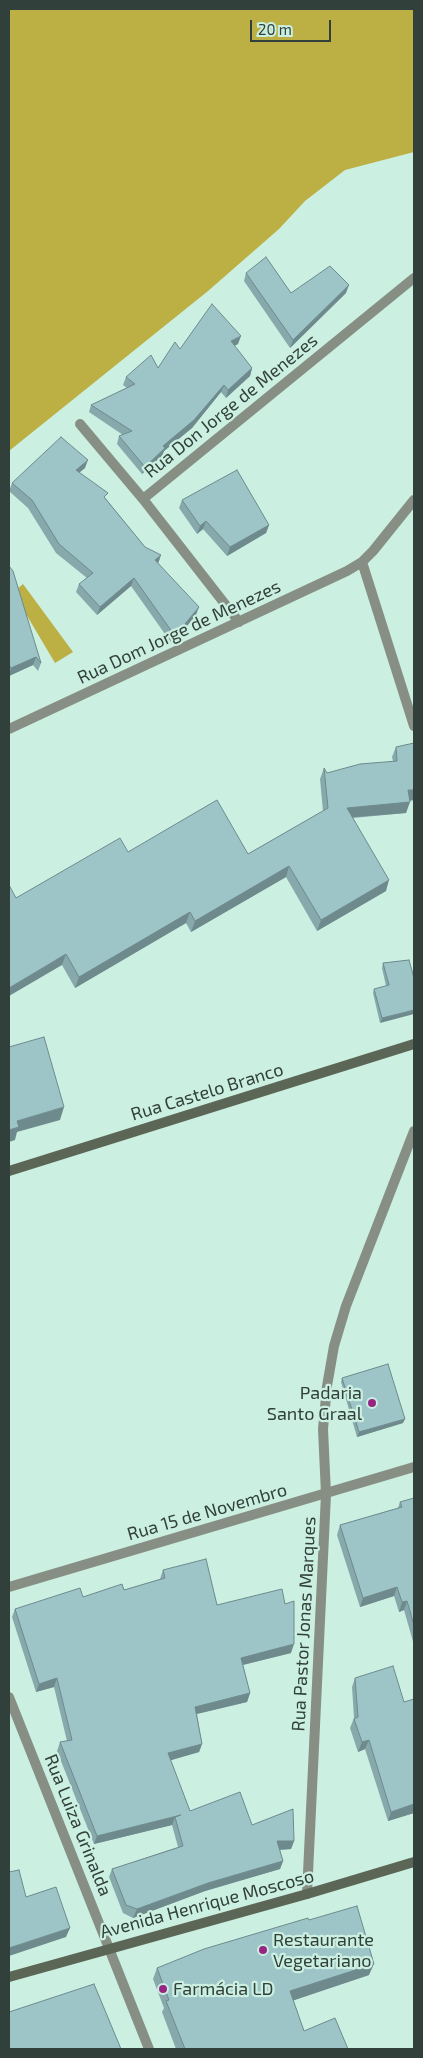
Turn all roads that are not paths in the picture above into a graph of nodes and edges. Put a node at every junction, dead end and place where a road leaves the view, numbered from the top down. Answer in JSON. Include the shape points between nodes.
{"nodes":[{"id":1,"x":414,"y":278,"type":"edge"},
{"id":2,"x":80,"y":424,"type":"dead end"},
{"id":3,"x":143,"y":499,"type":"junction"},
{"id":4,"x":414,"y":500,"type":"edge"},
{"id":5,"x":362,"y":562,"type":"junction"},
{"id":6,"x":239,"y":622,"type":"junction"},
{"id":7,"x":414,"y":726,"type":"edge"},
{"id":8,"x":9,"y":729,"type":"edge"},
{"id":9,"x":414,"y":1044,"type":"edge"},
{"id":10,"x":414,"y":1131,"type":"edge"},
{"id":11,"x":9,"y":1171,"type":"edge"},
{"id":12,"x":414,"y":1467,"type":"edge"},
{"id":13,"x":326,"y":1494,"type":"junction"},
{"id":14,"x":9,"y":1587,"type":"edge"},
{"id":15,"x":9,"y":1697,"type":"edge"},
{"id":16,"x":414,"y":1862,"type":"edge"},
{"id":17,"x":307,"y":1894,"type":"junction"},
{"id":18,"x":108,"y":1948,"type":"junction"},
{"id":19,"x":9,"y":1977,"type":"edge"},
{"id":20,"x":149,"y":2049,"type":"edge"}],
"edges":[{"from":1,"to":3,"type":"street","name":"Rua Don Jorge de Menezes"},
{"from":2,"to":3,"type":"street"},
{"from":3,"to":6,"type":"street","name":"Rua Don Jorge de Menezes"},
{"from":4,"to":5,"type":"street"},
{"from":5,"to":6,"type":"street","name":"Rua Dom Jorge de Menezes"},
{"from":5,"to":7,"type":"street"},
{"from":6,"to":8,"type":"street","name":"Rua Dom Jorge de Menezes"},
{"from":9,"to":11,"type":"main road","name":"Rua Castelo Branco"},
{"from":10,"to":13,"type":"street","name":"Rua Pastor Jonas Marques","via":[[346,1306],[334,1346],[323,1429]]},
{"from":12,"to":13,"type":"street","name":"Rua 15 de Novembro"},
{"from":13,"to":14,"type":"street","name":"Rua 15 de Novembro"},
{"from":13,"to":17,"type":"street","name":"Rua Pastor Jonas Marques"},
{"from":15,"to":18,"type":"street","name":"Rua Luiza Grinalda"},
{"from":16,"to":17,"type":"main road","name":"Avenida Henrique Moscoso"},
{"from":17,"to":18,"type":"main road","name":"Avenida Henrique Moscoso"},
{"from":18,"to":19,"type":"main road","name":"Avenida Henrique Moscoso"},
{"from":18,"to":20,"type":"street","name":"Rua Luiza Grinalda"}]}
